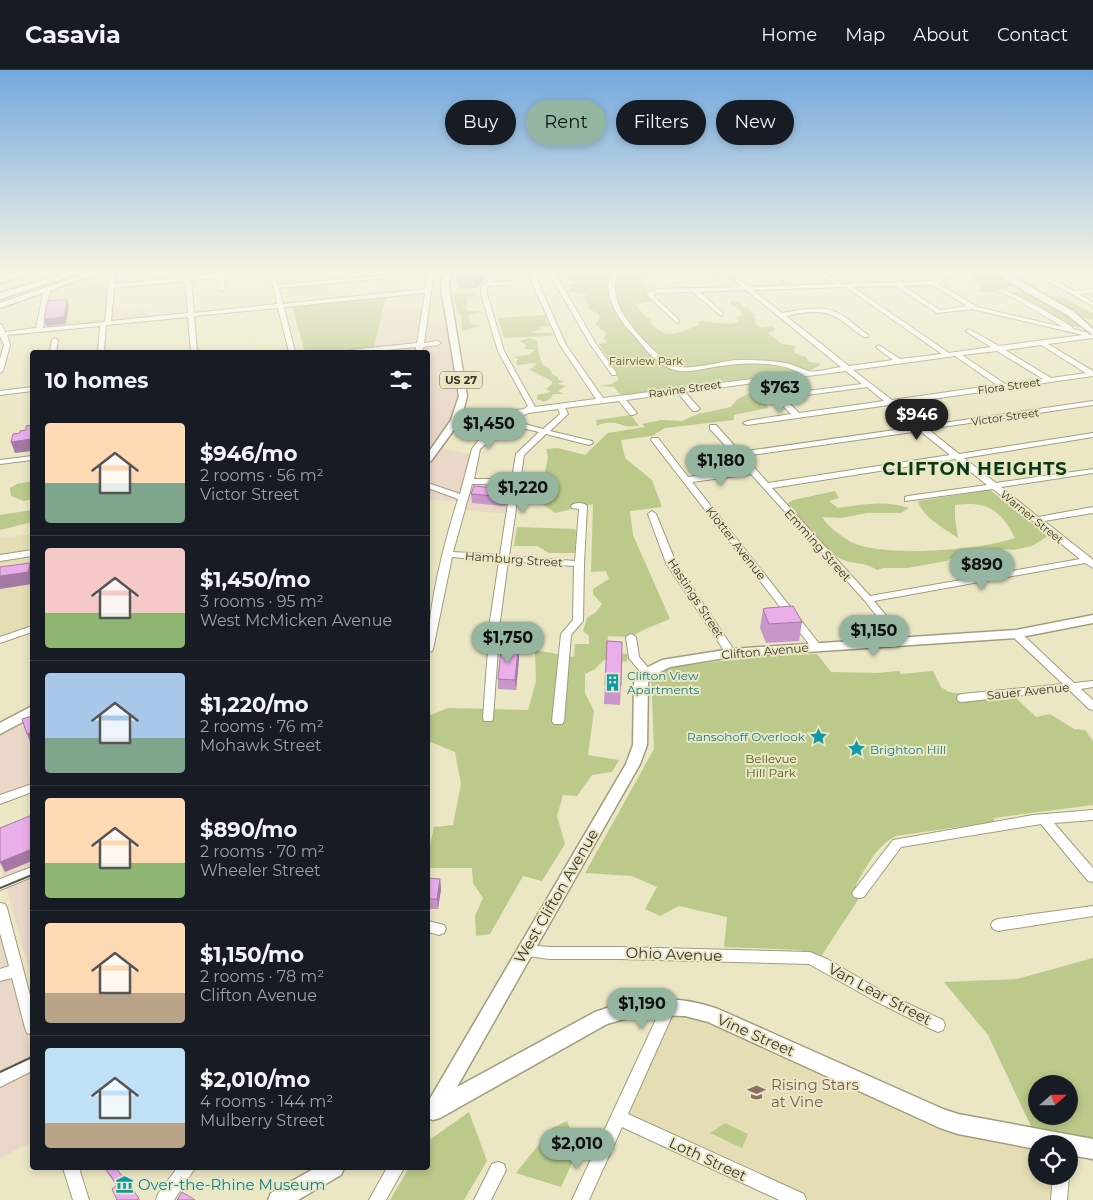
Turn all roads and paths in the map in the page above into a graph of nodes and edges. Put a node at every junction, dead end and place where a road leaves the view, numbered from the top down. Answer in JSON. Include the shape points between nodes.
{"nodes":[{"id":1,"x":106,"y":323,"type":"edge"},
{"id":2,"x":40,"y":324,"type":"edge"},
{"id":3,"x":99,"y":324,"type":"edge"},
{"id":4,"x":191,"y":324,"type":"edge"},
{"id":5,"x":285,"y":324,"type":"edge"},
{"id":6,"x":423,"y":324,"type":"edge"},
{"id":7,"x":451,"y":324,"type":"edge"},
{"id":8,"x":493,"y":324,"type":"edge"},
{"id":9,"x":553,"y":324,"type":"edge"},
{"id":10,"x":582,"y":324,"type":"edge"},
{"id":11,"x":630,"y":324,"type":"edge"},
{"id":12,"x":792,"y":324,"type":"edge"},
{"id":13,"x":849,"y":324,"type":"edge"},
{"id":14,"x":906,"y":324,"type":"edge"},
{"id":15,"x":1041,"y":324,"type":"edge"},
{"id":16,"x":1064,"y":324,"type":"edge"},
{"id":17,"x":1081,"y":324,"type":"edge"},
{"id":18,"x":0,"y":326,"type":"edge"},
{"id":19,"x":39,"y":330,"type":"junction"},
{"id":20,"x":969,"y":331,"type":"dead end"},
{"id":21,"x":1072,"y":331,"type":"junction"},
{"id":22,"x":1,"y":334,"type":"edge"},
{"id":23,"x":1093,"y":335,"type":"edge"},
{"id":24,"x":866,"y":336,"type":"dead end"},
{"id":25,"x":55,"y":340,"type":"dead end"},
{"id":26,"x":438,"y":343,"type":"dead end"},
{"id":27,"x":1042,"y":343,"type":"junction"},
{"id":28,"x":420,"y":345,"type":"junction"},
{"id":29,"x":879,"y":347,"type":"dead end"},
{"id":30,"x":998,"y":349,"type":"junction"},
{"id":31,"x":53,"y":350,"type":"edge"},
{"id":32,"x":100,"y":350,"type":"edge"},
{"id":33,"x":194,"y":350,"type":"edge"},
{"id":34,"x":291,"y":350,"type":"edge"},
{"id":35,"x":370,"y":350,"type":"edge"},
{"id":36,"x":419,"y":350,"type":"edge"},
{"id":37,"x":952,"y":354,"type":"junction"},
{"id":38,"x":898,"y":361,"type":"junction"},
{"id":39,"x":848,"y":368,"type":"junction"},
{"id":40,"x":0,"y":371,"type":"edge"},
{"id":41,"x":806,"y":373,"type":"junction"},
{"id":42,"x":614,"y":374,"type":"dead end"},
{"id":43,"x":1093,"y":374,"type":"edge"},
{"id":44,"x":1050,"y":380,"type":"junction"},
{"id":45,"x":870,"y":385,"type":"junction"},
{"id":46,"x":1004,"y":387,"type":"junction"},
{"id":47,"x":30,"y":389,"type":"edge"},
{"id":48,"x":679,"y":390,"type":"junction"},
{"id":49,"x":0,"y":393,"type":"edge"},
{"id":50,"x":621,"y":398,"type":"junction"},
{"id":51,"x":601,"y":401,"type":"junction"},
{"id":52,"x":891,"y":402,"type":"junction"},
{"id":53,"x":1093,"y":404,"type":"edge"},
{"id":54,"x":560,"y":406,"type":"junction"},
{"id":55,"x":696,"y":409,"type":"dead end"},
{"id":56,"x":529,"y":410,"type":"junction"},
{"id":57,"x":633,"y":413,"type":"dead end"},
{"id":58,"x":797,"y":416,"type":"junction"},
{"id":59,"x":456,"y":420,"type":"junction"},
{"id":60,"x":508,"y":422,"type":"junction"},
{"id":61,"x":747,"y":423,"type":"dead end"},
{"id":62,"x":713,"y":427,"type":"dead end"},
{"id":63,"x":923,"y":429,"type":"junction"},
{"id":64,"x":545,"y":432,"type":"junction"},
{"id":65,"x":1093,"y":435,"type":"edge"},
{"id":66,"x":654,"y":440,"type":"dead end"},
{"id":67,"x":589,"y":443,"type":"dead end"},
{"id":68,"x":738,"y":455,"type":"junction"},
{"id":69,"x":430,"y":456,"type":"edge"},
{"id":70,"x":957,"y":456,"type":"junction"},
{"id":71,"x":30,"y":458,"type":"edge"},
{"id":72,"x":0,"y":462,"type":"edge"},
{"id":73,"x":752,"y":471,"type":"junction"},
{"id":74,"x":1093,"y":471,"type":"edge"},
{"id":75,"x":687,"y":480,"type":"junction"},
{"id":76,"x":469,"y":481,"type":"junction"},
{"id":77,"x":516,"y":482,"type":"junction"},
{"id":78,"x":430,"y":486,"type":"edge"},
{"id":79,"x":766,"y":486,"type":"junction"},
{"id":80,"x":994,"y":486,"type":"junction"},
{"id":81,"x":463,"y":498,"type":"junction"},
{"id":82,"x":908,"y":499,"type":"dead end"},
{"id":83,"x":575,"y":506,"type":"dead end"},
{"id":84,"x":1093,"y":510,"type":"edge"},
{"id":85,"x":652,"y":514,"type":"dead end"},
{"id":86,"x":1035,"y":520,"type":"junction"},
{"id":87,"x":30,"y":554,"type":"edge"},
{"id":88,"x":448,"y":554,"type":"junction"},
{"id":89,"x":0,"y":558,"type":"edge"},
{"id":90,"x":504,"y":558,"type":"junction"},
{"id":91,"x":1091,"y":561,"type":"edge"},
{"id":92,"x":579,"y":564,"type":"junction"},
{"id":93,"x":868,"y":599,"type":"junction"},
{"id":94,"x":1093,"y":618,"type":"edge"},
{"id":95,"x":30,"y":633,"type":"edge"},
{"id":96,"x":1016,"y":634,"type":"junction"},
{"id":97,"x":630,"y":637,"type":"dead end"},
{"id":98,"x":0,"y":640,"type":"edge"},
{"id":99,"x":430,"y":640,"type":"edge"},
{"id":100,"x":903,"y":642,"type":"junction"},
{"id":101,"x":816,"y":646,"type":"junction"},
{"id":102,"x":732,"y":653,"type":"junction"},
{"id":103,"x":647,"y":672,"type":"junction"},
{"id":104,"x":1093,"y":684,"type":"edge"},
{"id":105,"x":1072,"y":686,"type":"junction"},
{"id":106,"x":962,"y":698,"type":"dead end"},
{"id":107,"x":1093,"y":706,"type":"edge"},
{"id":108,"x":30,"y":712,"type":"edge"},
{"id":109,"x":488,"y":718,"type":"dead end"},
{"id":110,"x":558,"y":721,"type":"dead end"},
{"id":111,"x":0,"y":729,"type":"edge"},
{"id":112,"x":30,"y":789,"type":"edge"},
{"id":113,"x":0,"y":800,"type":"edge"},
{"id":114,"x":1093,"y":815,"type":"edge"},
{"id":115,"x":1044,"y":819,"type":"junction"},
{"id":116,"x":30,"y":873,"type":"edge"},
{"id":117,"x":1093,"y":877,"type":"edge"},
{"id":118,"x":0,"y":885,"type":"edge"},
{"id":119,"x":859,"y":893,"type":"dead end"},
{"id":120,"x":0,"y":908,"type":"edge"},
{"id":121,"x":1093,"y":911,"type":"edge"},
{"id":122,"x":998,"y":925,"type":"dead end"},
{"id":123,"x":525,"y":951,"type":"junction"},
{"id":124,"x":822,"y":963,"type":"joint"},
{"id":125,"x":17,"y":970,"type":"junction"},
{"id":126,"x":0,"y":974,"type":"edge"},
{"id":127,"x":670,"y":1007,"type":"junction"},
{"id":128,"x":30,"y":1020,"type":"edge"},
{"id":129,"x":938,"y":1025,"type":"dead end"},
{"id":130,"x":30,"y":1065,"type":"edge"},
{"id":131,"x":0,"y":1080,"type":"edge"},
{"id":132,"x":430,"y":1112,"type":"edge"},
{"id":133,"x":430,"y":1113,"type":"edge"},
{"id":134,"x":618,"y":1117,"type":"junction"},
{"id":135,"x":1028,"y":1137,"type":"edge"},
{"id":136,"x":1078,"y":1146,"type":"edge"},
{"id":137,"x":1093,"y":1149,"type":"edge"},
{"id":138,"x":72,"y":1170,"type":"edge"},
{"id":139,"x":186,"y":1170,"type":"edge"},
{"id":140,"x":330,"y":1170,"type":"edge"},
{"id":141,"x":395,"y":1170,"type":"edge"},
{"id":142,"x":498,"y":1170,"type":"dead end"},
{"id":143,"x":1060,"y":1185,"type":"edge"},
{"id":144,"x":81,"y":1200,"type":"edge"},
{"id":145,"x":164,"y":1200,"type":"edge"},
{"id":146,"x":278,"y":1200,"type":"edge"},
{"id":147,"x":376,"y":1200,"type":"edge"},
{"id":148,"x":482,"y":1200,"type":"edge"},
{"id":149,"x":580,"y":1200,"type":"edge"},
{"id":150,"x":798,"y":1200,"type":"edge"},
{"id":151,"x":1059,"y":1200,"type":"edge"}],
"edges":[{"from":1,"to":32,"type":"street"},
{"from":2,"to":19,"type":"street"},
{"from":3,"to":19,"type":"street"},
{"from":4,"to":33,"type":"street"},
{"from":5,"to":34,"type":"street"},
{"from":6,"to":28,"type":"street"},
{"from":7,"to":59,"type":"main road","number":"US 27","via":[[463,391]]},
{"from":8,"to":56,"type":"street","via":[[499,345],[532,407]]},
{"from":9,"to":51,"type":"street"},
{"from":10,"to":42,"type":"street"},
{"from":11,"to":41,"type":"street","via":[[656,356],[671,366],[690,370],[719,364],[761,364],[792,366]]},
{"from":12,"to":39,"type":"street","name":"Warner Street"},
{"from":13,"to":24,"type":"street"},
{"from":14,"to":37,"type":"street"},
{"from":15,"to":21,"type":"street"},
{"from":16,"to":21,"type":"street"},
{"from":17,"to":23,"type":"main road"},
{"from":18,"to":22,"type":"street"},
{"from":19,"to":22,"type":"street"},
{"from":20,"to":30,"type":"street"},
{"from":21,"to":23,"type":"street"},
{"from":22,"to":40,"type":"street","via":[[7,345]]},
{"from":23,"to":27,"type":"street","name":"Ravine Street"},
{"from":25,"to":31,"type":"street"},
{"from":26,"to":28,"type":"street"},
{"from":27,"to":30,"type":"street","name":"Ravine Street"},
{"from":27,"to":43,"type":"street"},
{"from":28,"to":35,"type":"street"},
{"from":28,"to":36,"type":"street"},
{"from":29,"to":38,"type":"street"},
{"from":30,"to":37,"type":"street","name":"Ravine Street"},
{"from":30,"to":44,"type":"street"},
{"from":37,"to":38,"type":"street","name":"Ravine Street"},
{"from":37,"to":46,"type":"street"},
{"from":38,"to":39,"type":"street","name":"Ravine Street"},
{"from":39,"to":41,"type":"street","name":"Ravine Street"},
{"from":39,"to":45,"type":"street","name":"Warner Street"},
{"from":41,"to":48,"type":"street","name":"Ravine Street"},
{"from":43,"to":44,"type":"street","name":"Flora Street"},
{"from":44,"to":46,"type":"street","name":"Flora Street"},
{"from":45,"to":52,"type":"street","name":"Warner Street"},
{"from":45,"to":58,"type":"street","via":[[780,397]]},
{"from":46,"to":52,"type":"street","name":"Flora Street"},
{"from":47,"to":49,"type":"street"},
{"from":48,"to":50,"type":"street","name":"Ravine Street"},
{"from":48,"to":55,"type":"street"},
{"from":50,"to":51,"type":"street","name":"Ravine Street"},
{"from":50,"to":57,"type":"street"},
{"from":51,"to":54,"type":"street","name":"Ravine Street"},
{"from":52,"to":58,"type":"street","name":"Flora Street"},
{"from":52,"to":63,"type":"street","name":"Warner Street"},
{"from":53,"to":63,"type":"street","name":"Victor Street"},
{"from":54,"to":56,"type":"street","name":"Ravine Street"},
{"from":54,"to":64,"type":"street","via":[[564,414]]},
{"from":56,"to":59,"type":"street","name":"Ravine Street"},
{"from":56,"to":60,"type":"street"},
{"from":58,"to":61,"type":"street","name":"Flora Street"},
{"from":59,"to":69,"type":"main road","number":"US 27"},
{"from":60,"to":64,"type":"street"},
{"from":60,"to":76,"type":"street","via":[[478,446]]},
{"from":62,"to":68,"type":"street","name":"Emming Street"},
{"from":63,"to":68,"type":"street","name":"Victor Street"},
{"from":63,"to":70,"type":"street","name":"Warner Street"},
{"from":64,"to":67,"type":"street"},
{"from":64,"to":77,"type":"street","via":[[521,452]]},
{"from":65,"to":70,"type":"street"},
{"from":66,"to":75,"type":"street","name":"Klotter Avenue"},
{"from":68,"to":73,"type":"street","name":"Emming Street"},
{"from":70,"to":79,"type":"street"},
{"from":70,"to":80,"type":"street","name":"Warner Street"},
{"from":71,"to":72,"type":"street"},
{"from":73,"to":75,"type":"street"},
{"from":73,"to":79,"type":"street","name":"Emming Street"},
{"from":74,"to":80,"type":"street"},
{"from":75,"to":101,"type":"street","name":"Klotter Avenue"},
{"from":76,"to":77,"type":"street"},
{"from":76,"to":81,"type":"street"},
{"from":77,"to":90,"type":"street"},
{"from":78,"to":81,"type":"street"},
{"from":79,"to":93,"type":"street","name":"Emming Street"},
{"from":80,"to":82,"type":"street"},
{"from":80,"to":86,"type":"street","name":"Warner Street"},
{"from":81,"to":88,"type":"street"},
{"from":83,"to":92,"type":"street","via":[[584,506]]},
{"from":84,"to":86,"type":"street"},
{"from":85,"to":102,"type":"street","name":"Hastings Street","via":[[671,563]]},
{"from":86,"to":91,"type":"street","name":"Warner Street"},
{"from":87,"to":89,"type":"street"},
{"from":88,"to":90,"type":"street","name":"Hamburg Street"},
{"from":88,"to":99,"type":"street"},
{"from":90,"to":92,"type":"street","name":"Hamburg Street"},
{"from":90,"to":109,"type":"street","via":[[495,621]]},
{"from":91,"to":93,"type":"street"},
{"from":92,"to":110,"type":"street","via":[[578,621],[566,634]]},
{"from":93,"to":100,"type":"street","name":"Emming Street"},
{"from":94,"to":96,"type":"main road","name":"Clifton Avenue"},
{"from":95,"to":98,"type":"street"},
{"from":96,"to":100,"type":"main road","name":"Clifton Avenue"},
{"from":96,"to":105,"type":"street"},
{"from":97,"to":103,"type":"street","via":[[634,658]]},
{"from":100,"to":101,"type":"main road","name":"Clifton Avenue"},
{"from":101,"to":102,"type":"main road","name":"Clifton Avenue"},
{"from":102,"to":103,"type":"main road","name":"Clifton Avenue","via":[[674,661]]},
{"from":103,"to":123,"type":"main road","name":"West Clifton Avenue","via":[[641,684],[640,745],[636,757]]},
{"from":104,"to":105,"type":"street","name":"Sauer Avenue"},
{"from":105,"to":106,"type":"street","name":"Sauer Avenue"},
{"from":105,"to":107,"type":"street"},
{"from":108,"to":111,"type":"main road"},
{"from":112,"to":113,"type":"street"},
{"from":114,"to":115,"type":"street"},
{"from":115,"to":117,"type":"street"},
{"from":115,"to":119,"type":"street","via":[[897,843]]},
{"from":116,"to":118,"type":"street"},
{"from":120,"to":125,"type":"street"},
{"from":121,"to":122,"type":"street"},
{"from":123,"to":124,"type":"street","name":"Ohio Avenue","via":[[810,958]]},
{"from":123,"to":132,"type":"main road","name":"West Clifton Avenue"},
{"from":124,"to":129,"type":"street","name":"Van Lear Street","via":[[880,997]]},
{"from":125,"to":126,"type":"street"},
{"from":125,"to":128,"type":"street"},
{"from":127,"to":133,"type":"main road","name":"Vine Street","via":[[625,1010],[601,1018]]},
{"from":127,"to":134,"type":"street"},
{"from":127,"to":135,"type":"main road","name":"Vine Street","via":[[698,1009],[940,1118]]},
{"from":130,"to":131,"type":"street"},
{"from":134,"to":149,"type":"street"},
{"from":134,"to":150,"type":"street","name":"Loth Street"},
{"from":136,"to":137,"type":"main road"},
{"from":138,"to":144,"type":"street"},
{"from":139,"to":145,"type":"street"},
{"from":140,"to":146,"type":"main road"},
{"from":141,"to":147,"type":"street"},
{"from":142,"to":148,"type":"street"},
{"from":143,"to":151,"type":"street"}]}
